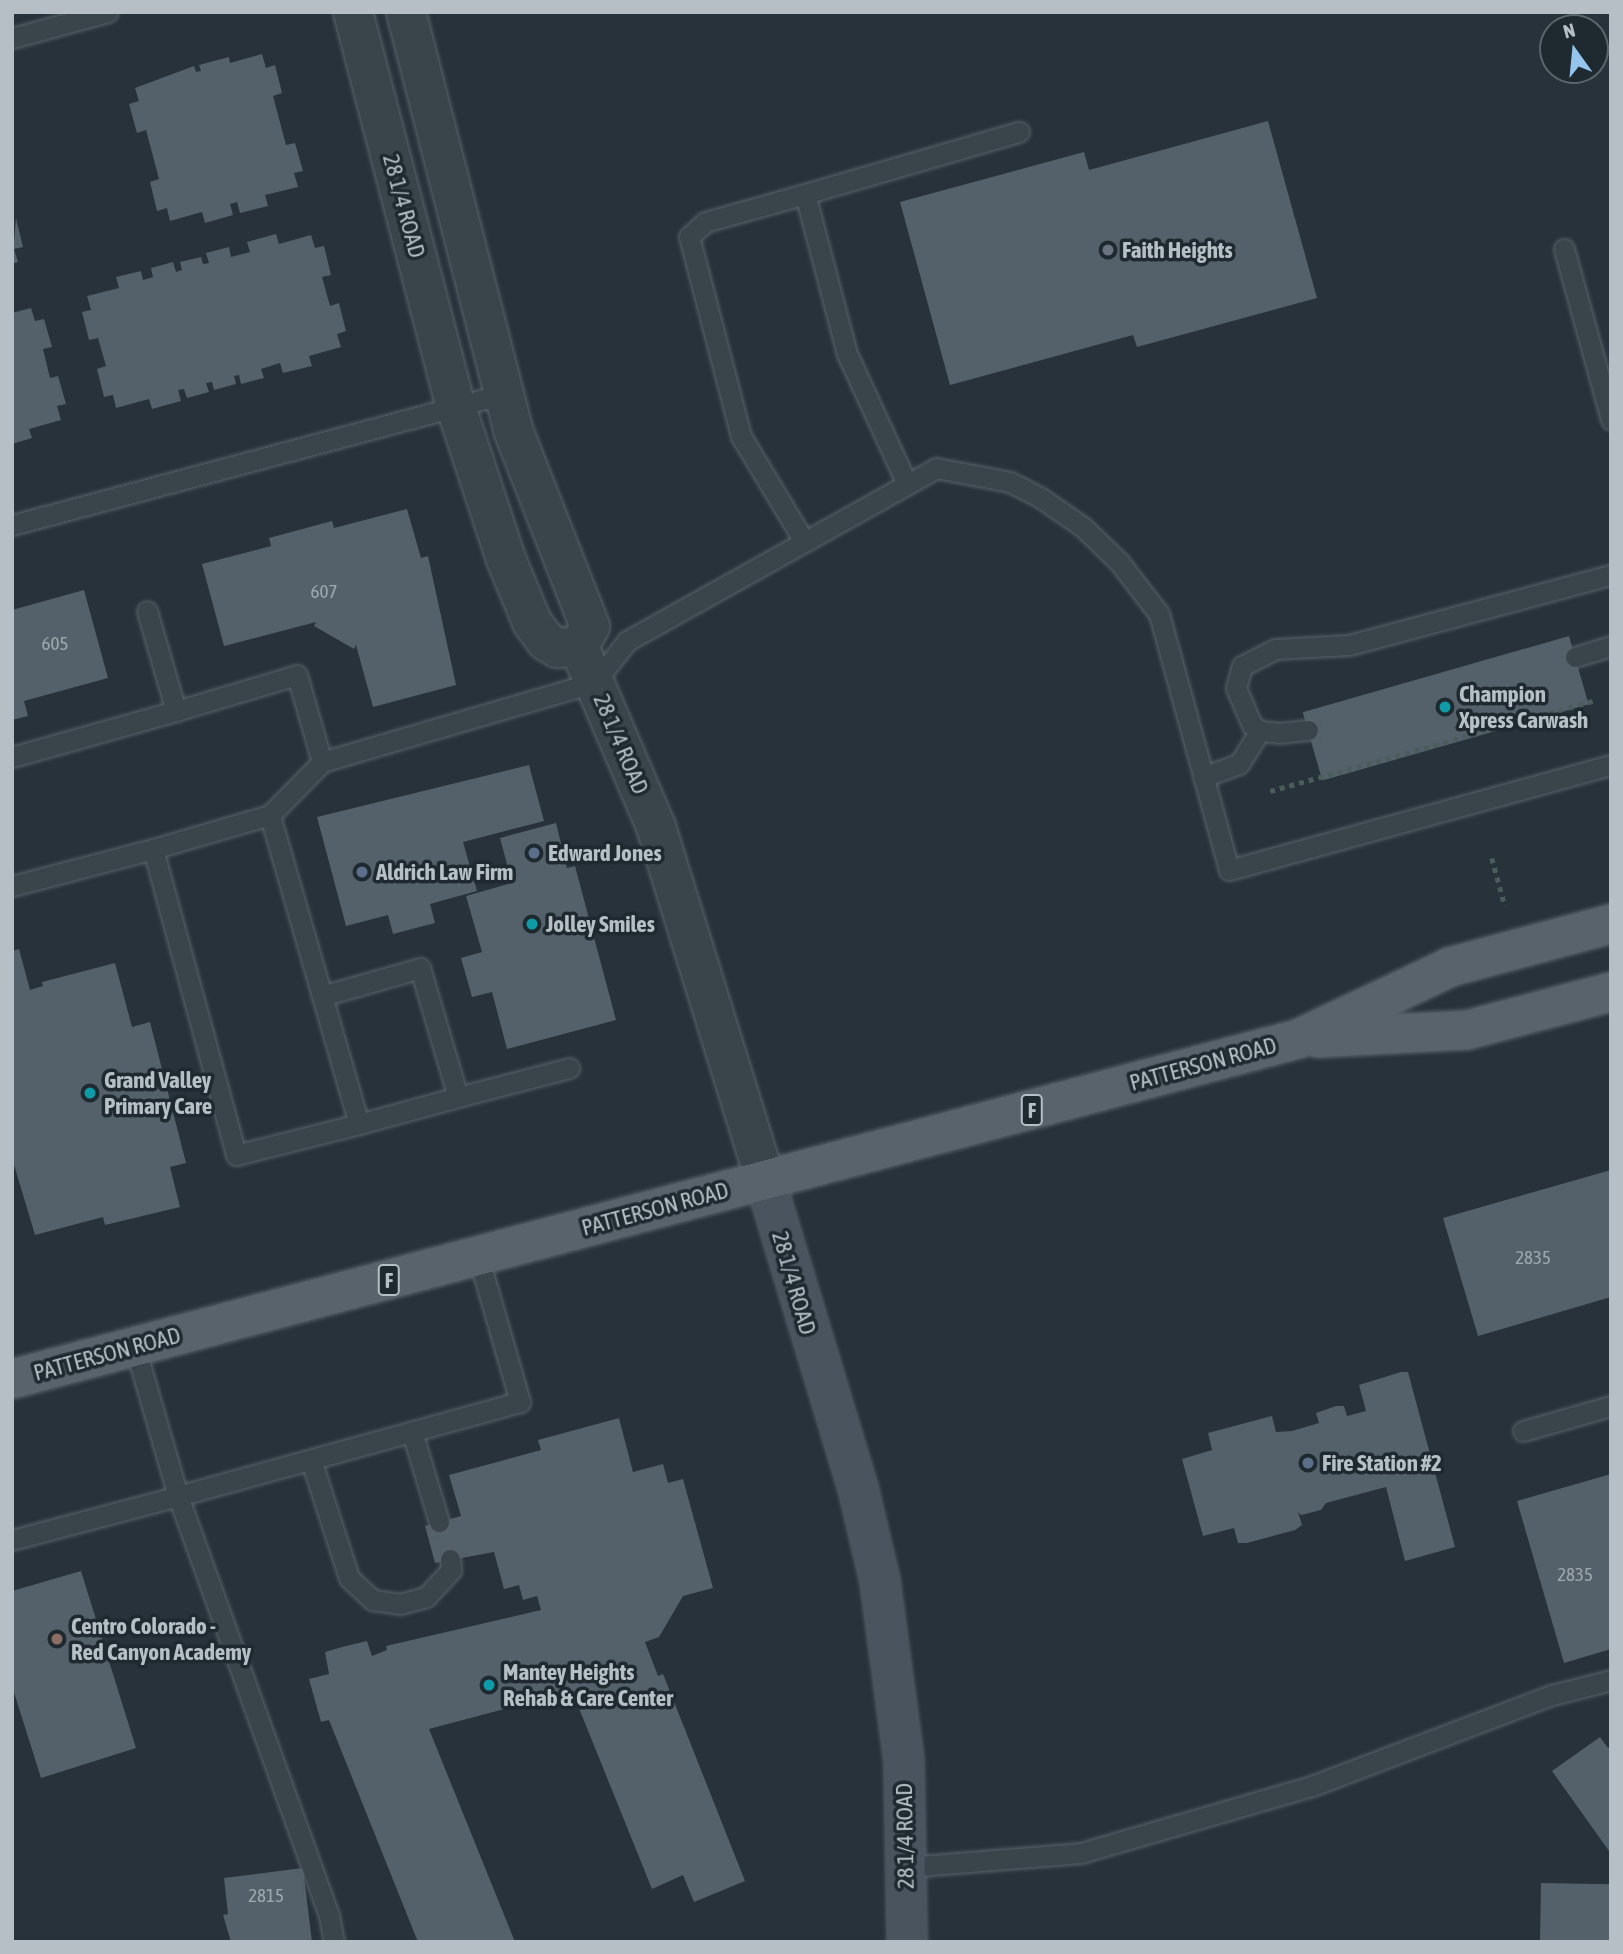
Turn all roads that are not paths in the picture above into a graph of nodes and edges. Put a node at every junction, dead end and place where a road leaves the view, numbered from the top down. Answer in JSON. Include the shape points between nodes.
{"nodes":[{"id":1,"x":108,"y":12,"type":"edge"},
{"id":2,"x":353,"y":12,"type":"edge"},
{"id":3,"x":406,"y":12,"type":"edge"},
{"id":4,"x":83,"y":15,"type":"edge"},
{"id":5,"x":12,"y":38,"type":"edge"},
{"id":6,"x":1019,"y":132,"type":"dead end"},
{"id":7,"x":805,"y":194,"type":"junction"},
{"id":8,"x":1563,"y":249,"type":"dead end"},
{"id":9,"x":503,"y":394,"type":"junction"},
{"id":10,"x":456,"y":407,"type":"junction"},
{"id":11,"x":1611,"y":420,"type":"edge"},
{"id":12,"x":906,"y":482,"type":"junction"},
{"id":13,"x":12,"y":525,"type":"edge"},
{"id":14,"x":804,"y":541,"type":"junction"},
{"id":15,"x":1611,"y":575,"type":"edge"},
{"id":16,"x":146,"y":611,"type":"dead end"},
{"id":17,"x":1611,"y":646,"type":"edge"},
{"id":18,"x":579,"y":647,"type":"junction"},
{"id":19,"x":1574,"y":657,"type":"dead end"},
{"id":20,"x":595,"y":682,"type":"junction"},
{"id":21,"x":176,"y":711,"type":"junction"},
{"id":22,"x":1308,"y":730,"type":"dead end"},
{"id":23,"x":1260,"y":731,"type":"junction"},
{"id":24,"x":12,"y":757,"type":"edge"},
{"id":25,"x":322,"y":762,"type":"junction"},
{"id":26,"x":1611,"y":765,"type":"edge"},
{"id":27,"x":1203,"y":777,"type":"junction"},
{"id":28,"x":270,"y":815,"type":"junction"},
{"id":29,"x":153,"y":849,"type":"junction"},
{"id":30,"x":12,"y":886,"type":"edge"},
{"id":31,"x":1611,"y":925,"type":"edge"},
{"id":32,"x":1611,"y":992,"type":"edge"},
{"id":33,"x":322,"y":996,"type":"junction"},
{"id":34,"x":1298,"y":1039,"type":"junction"},
{"id":35,"x":569,"y":1068,"type":"dead end"},
{"id":36,"x":458,"y":1097,"type":"junction"},
{"id":37,"x":359,"y":1124,"type":"junction"},
{"id":38,"x":765,"y":1180,"type":"junction"},
{"id":39,"x":478,"y":1256,"type":"junction"},
{"id":40,"x":135,"y":1347,"type":"junction"},
{"id":41,"x":12,"y":1379,"type":"edge"},
{"id":42,"x":1611,"y":1406,"type":"edge"},
{"id":43,"x":1523,"y":1431,"type":"dead end"},
{"id":44,"x":412,"y":1432,"type":"junction"},
{"id":45,"x":311,"y":1460,"type":"junction"},
{"id":46,"x":178,"y":1496,"type":"junction"},
{"id":47,"x":439,"y":1522,"type":"dead end"},
{"id":48,"x":12,"y":1540,"type":"edge"},
{"id":49,"x":450,"y":1559,"type":"dead end"},
{"id":50,"x":1611,"y":1679,"type":"edge"},
{"id":51,"x":907,"y":1867,"type":"junction"},
{"id":52,"x":334,"y":1942,"type":"edge"},
{"id":53,"x":907,"y":1942,"type":"edge"}],
"edges":[{"from":1,"to":4,"type":"lane"},
{"from":2,"to":10,"type":"street","name":"28 1/4 ROAD"},
{"from":3,"to":9,"type":"street"},
{"from":4,"to":5,"type":"lane"},
{"from":6,"to":7,"type":"lane"},
{"from":7,"to":12,"type":"lane","via":[[847,354]]},
{"from":7,"to":14,"type":"lane","via":[[705,222],[689,237],[741,436]]},
{"from":8,"to":11,"type":"lane"},
{"from":9,"to":10,"type":"lane"},
{"from":9,"to":18,"type":"street","via":[[534,492],[582,597],[590,626]]},
{"from":10,"to":13,"type":"lane"},
{"from":10,"to":18,"type":"street","name":"28 1/4 ROAD","via":[[506,559],[532,622],[557,648]]},
{"from":12,"to":14,"type":"lane"},
{"from":12,"to":27,"type":"lane","via":[[936,468],[1010,482],[1083,527],[1119,563],[1158,614]]},
{"from":14,"to":20,"type":"lane","via":[[627,640]]},
{"from":15,"to":23,"type":"lane","via":[[1349,645],[1286,647],[1254,656],[1242,666],[1236,688],[1245,717]]},
{"from":16,"to":21,"type":"lane"},
{"from":17,"to":19,"type":"lane"},
{"from":18,"to":20,"type":"street","name":"28 1/4 ROAD"},
{"from":20,"to":25,"type":"lane"},
{"from":20,"to":38,"type":"street","name":"28 1/4 ROAD","via":[[661,840]]},
{"from":21,"to":24,"type":"lane"},
{"from":21,"to":25,"type":"lane","via":[[297,675]]},
{"from":22,"to":23,"type":"lane"},
{"from":23,"to":27,"type":"lane","via":[[1239,764]]},
{"from":25,"to":28,"type":"lane"},
{"from":26,"to":27,"type":"lane","via":[[1229,870]]},
{"from":28,"to":29,"type":"lane"},
{"from":28,"to":33,"type":"lane"},
{"from":29,"to":30,"type":"lane"},
{"from":29,"to":37,"type":"lane","via":[[236,1155]]},
{"from":31,"to":34,"type":"main road","name":"PATTERSON ROAD","number":"F","via":[[1450,967]]},
{"from":32,"to":34,"type":"main road","name":"PATTERSON ROAD","number":"F","via":[[1467,1030]]},
{"from":33,"to":36,"type":"lane","via":[[420,968]]},
{"from":33,"to":37,"type":"lane"},
{"from":34,"to":38,"type":"main road","name":"PATTERSON ROAD","number":"F"},
{"from":35,"to":36,"type":"lane"},
{"from":36,"to":37,"type":"lane"},
{"from":38,"to":39,"type":"main road","name":"PATTERSON ROAD","number":"F"},
{"from":38,"to":51,"type":"main road","name":"28 1/4 ROAD","via":[[858,1488],[880,1581],[904,1762]]},
{"from":39,"to":40,"type":"main road","name":"PATTERSON ROAD","number":"F"},
{"from":39,"to":44,"type":"lane","via":[[520,1402]]},
{"from":40,"to":41,"type":"main road","name":"PATTERSON ROAD","number":"F"},
{"from":40,"to":46,"type":"lane"},
{"from":42,"to":43,"type":"lane"},
{"from":44,"to":45,"type":"lane"},
{"from":44,"to":47,"type":"lane"},
{"from":45,"to":46,"type":"lane"},
{"from":45,"to":49,"type":"lane","via":[[349,1578],[373,1600],[400,1604],[426,1597],[452,1570]]},
{"from":46,"to":48,"type":"lane"},
{"from":46,"to":52,"type":"lane","via":[[329,1916]]},
{"from":50,"to":51,"type":"lane","via":[[1552,1695],[1312,1786],[1082,1853]]},
{"from":51,"to":53,"type":"main road","name":"28 1/4 ROAD"}]}
